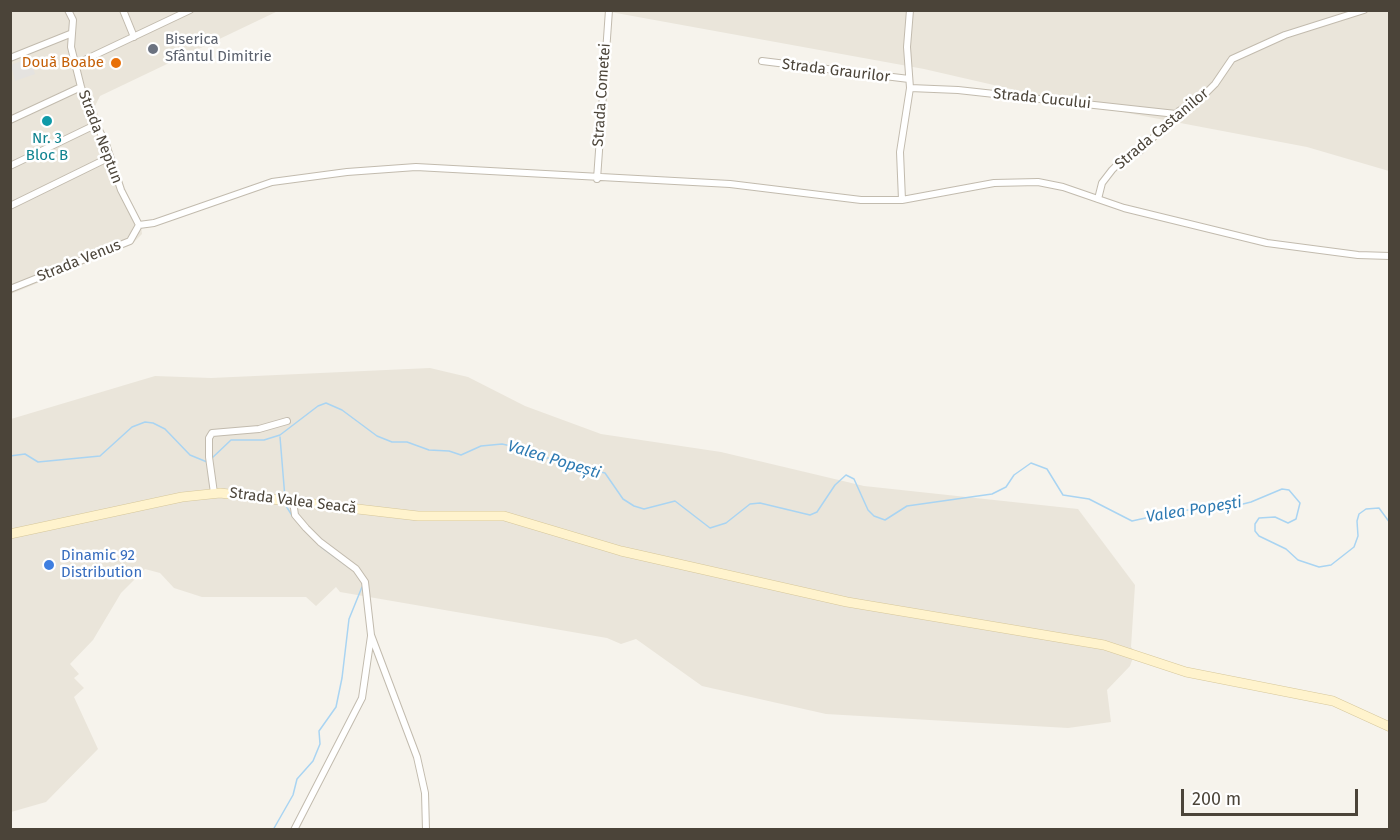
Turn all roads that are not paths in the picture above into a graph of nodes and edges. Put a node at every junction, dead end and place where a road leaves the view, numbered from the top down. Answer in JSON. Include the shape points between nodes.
{"nodes":[{"id":1,"x":68,"y":10,"type":"edge"},
{"id":2,"x":123,"y":10,"type":"edge"},
{"id":3,"x":190,"y":10,"type":"edge"},
{"id":4,"x":609,"y":10,"type":"edge"},
{"id":5,"x":910,"y":10,"type":"edge"},
{"id":6,"x":1364,"y":10,"type":"edge"},
{"id":7,"x":175,"y":14,"type":"edge"},
{"id":8,"x":70,"y":34,"type":"junction"},
{"id":9,"x":134,"y":37,"type":"junction"},
{"id":10,"x":10,"y":58,"type":"edge"},
{"id":11,"x":762,"y":61,"type":"dead end"},
{"id":12,"x":76,"y":64,"type":"junction"},
{"id":13,"x":909,"y":79,"type":"junction"},
{"id":14,"x":81,"y":87,"type":"junction"},
{"id":15,"x":910,"y":88,"type":"junction"},
{"id":16,"x":1176,"y":114,"type":"junction"},
{"id":17,"x":10,"y":120,"type":"edge"},
{"id":18,"x":95,"y":125,"type":"junction"},
{"id":19,"x":110,"y":157,"type":"junction"},
{"id":20,"x":10,"y":166,"type":"edge"},
{"id":21,"x":597,"y":179,"type":"junction"},
{"id":22,"x":1098,"y":199,"type":"junction"},
{"id":23,"x":903,"y":200,"type":"junction"},
{"id":24,"x":10,"y":206,"type":"edge"},
{"id":25,"x":139,"y":225,"type":"junction"},
{"id":26,"x":1389,"y":256,"type":"edge"},
{"id":27,"x":10,"y":289,"type":"edge"},
{"id":28,"x":287,"y":421,"type":"dead end"},
{"id":29,"x":214,"y":493,"type":"junction"},
{"id":30,"x":292,"y":500,"type":"junction"},
{"id":31,"x":10,"y":534,"type":"edge"},
{"id":32,"x":371,"y":635,"type":"junction"},
{"id":33,"x":1389,"y":727,"type":"edge"},
{"id":34,"x":294,"y":830,"type":"edge"},
{"id":35,"x":426,"y":830,"type":"edge"}],
"edges":[{"from":1,"to":8,"type":"street","name":"Strada Neptun","via":[[73,20]]},
{"from":2,"to":9,"type":"street"},
{"from":3,"to":7,"type":"street"},
{"from":4,"to":21,"type":"street","name":"Strada Cometei"},
{"from":5,"to":13,"type":"street"},
{"from":6,"to":16,"type":"street","name":"Strada Castanilor","via":[[1285,35],[1238,55],[1201,98]]},
{"from":7,"to":9,"type":"street"},
{"from":8,"to":10,"type":"street"},
{"from":8,"to":12,"type":"street","name":"Strada Neptun"},
{"from":9,"to":12,"type":"street"},
{"from":11,"to":13,"type":"street","name":"Strada Graurilor"},
{"from":12,"to":14,"type":"street","name":"Strada Neptun"},
{"from":13,"to":15,"type":"street"},
{"from":14,"to":17,"type":"street"},
{"from":14,"to":18,"type":"street","name":"Strada Neptun"},
{"from":15,"to":16,"type":"street","name":"Strada Cucului"},
{"from":15,"to":23,"type":"street","via":[[900,152]]},
{"from":16,"to":22,"type":"street","name":"Strada Castanilor","via":[[1138,152],[1112,170],[1102,183]]},
{"from":18,"to":19,"type":"street","name":"Strada Neptun"},
{"from":18,"to":20,"type":"street"},
{"from":19,"to":24,"type":"street"},
{"from":19,"to":25,"type":"street","name":"Strada Neptun"},
{"from":21,"to":23,"type":"street","via":[[730,184],[861,200]]},
{"from":21,"to":25,"type":"street","via":[[416,168],[346,172],[272,182]]},
{"from":22,"to":23,"type":"street","via":[[1038,182],[994,183]]},
{"from":22,"to":26,"type":"street","via":[[1267,243]]},
{"from":25,"to":27,"type":"street","name":"Strada Venus","via":[[130,241]]},
{"from":28,"to":29,"type":"street","via":[[259,429],[214,432],[209,438]]},
{"from":29,"to":30,"type":"main road","name":"Strada Valea Seacă"},
{"from":29,"to":31,"type":"main road","name":"Strada Valea Seacă"},
{"from":30,"to":32,"type":"street","via":[[295,515],[306,528],[361,574],[368,597]]},
{"from":30,"to":33,"type":"main road","name":"Strada Valea Seacă","via":[[418,516],[504,516],[664,561],[847,602],[1104,645],[1186,672],[1333,701]]},
{"from":32,"to":34,"type":"street","via":[[362,698]]},
{"from":32,"to":35,"type":"street","via":[[417,757],[425,793]]}]}
